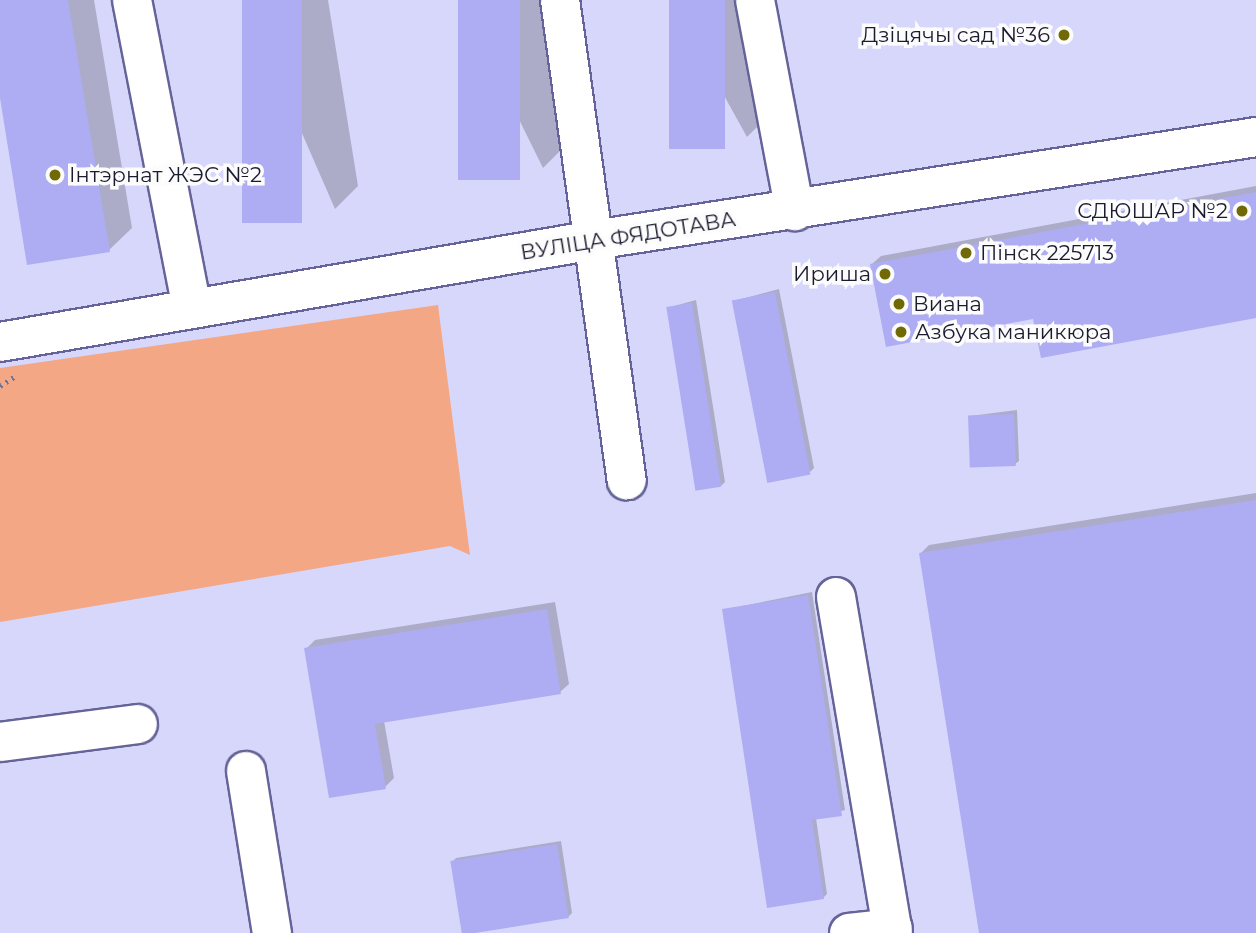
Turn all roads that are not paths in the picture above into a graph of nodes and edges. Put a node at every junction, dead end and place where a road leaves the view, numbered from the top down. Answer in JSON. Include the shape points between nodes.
{"nodes":[{"id":1,"x":132,"y":0,"type":"edge"},
{"id":2,"x":560,"y":0,"type":"edge"},
{"id":3,"x":755,"y":0,"type":"edge"},
{"id":4,"x":1256,"y":137,"type":"edge"},
{"id":5,"x":795,"y":211,"type":"junction"},
{"id":6,"x":594,"y":240,"type":"junction"},
{"id":7,"x":192,"y":308,"type":"junction"},
{"id":8,"x":0,"y":342,"type":"edge"},
{"id":9,"x":627,"y":480,"type":"dead end"},
{"id":10,"x":836,"y":597,"type":"dead end"},
{"id":11,"x":138,"y":724,"type":"dead end"},
{"id":12,"x":0,"y":742,"type":"edge"},
{"id":13,"x":246,"y":771,"type":"dead end"},
{"id":14,"x":893,"y":931,"type":"edge"},
{"id":15,"x":272,"y":933,"type":"edge"},
{"id":16,"x":849,"y":933,"type":"edge"}],
"edges":[{"from":1,"to":7,"type":"street"},
{"from":2,"to":6,"type":"street"},
{"from":3,"to":5,"type":"street"},
{"from":4,"to":5,"type":"street","name":"ВУЛІЦА ФЯДОТАВА"},
{"from":5,"to":6,"type":"street","name":"ВУЛІЦА ФЯДОТАВА"},
{"from":6,"to":7,"type":"street","name":"ВУЛІЦА ФЯДОТАВА"},
{"from":6,"to":9,"type":"street"},
{"from":7,"to":8,"type":"street","name":"ВУЛІЦА ФЯДОТАВА"},
{"from":10,"to":14,"type":"street"},
{"from":11,"to":12,"type":"street"},
{"from":13,"to":15,"type":"street"},
{"from":14,"to":16,"type":"street"}]}
